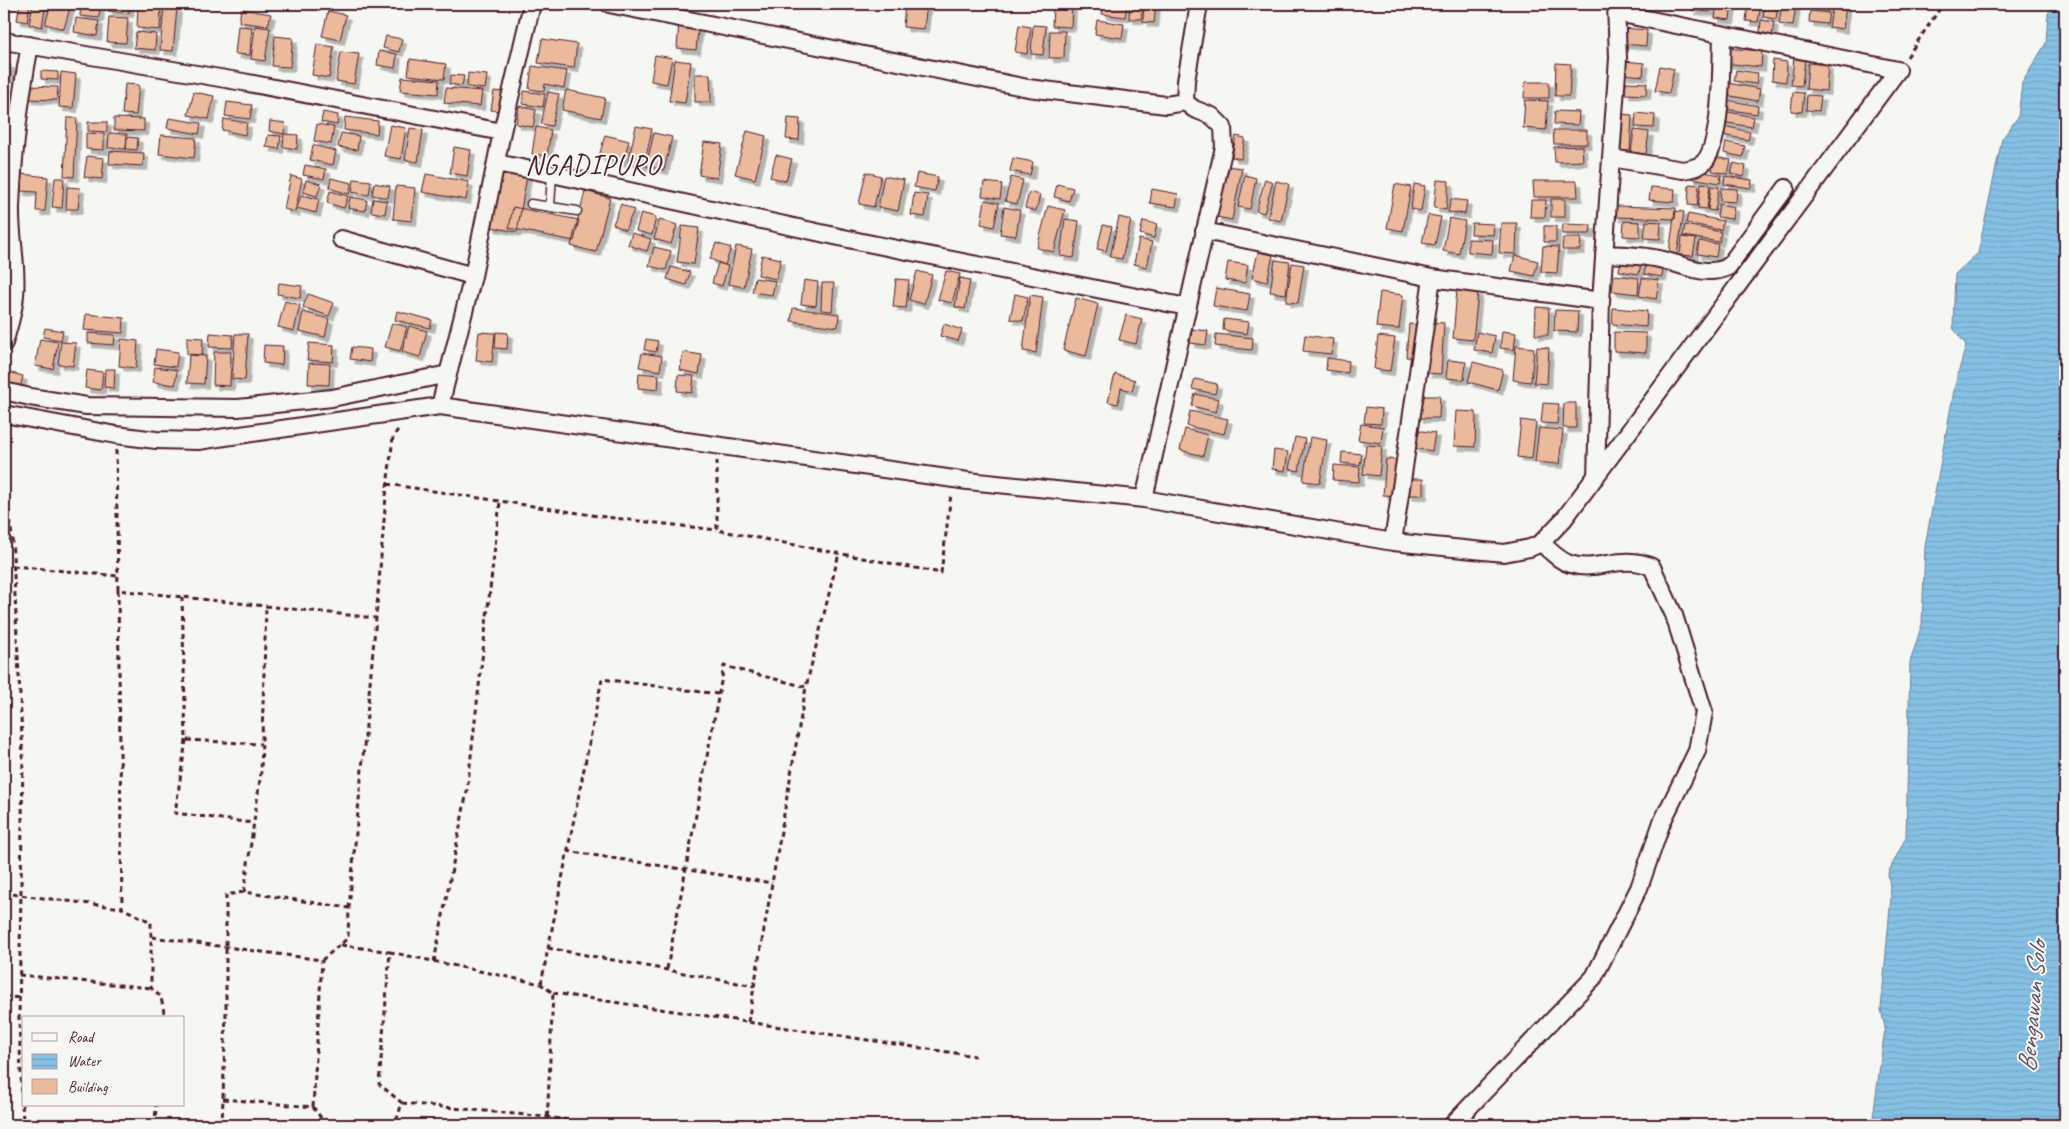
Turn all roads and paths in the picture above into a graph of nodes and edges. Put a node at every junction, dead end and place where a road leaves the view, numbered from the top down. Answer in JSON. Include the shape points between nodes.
{"nodes":[{"id":1,"x":532,"y":4,"type":"edge"},
{"id":2,"x":609,"y":4,"type":"edge"},
{"id":3,"x":1199,"y":4,"type":"edge"},
{"id":4,"x":1943,"y":4,"type":"edge"},
{"id":5,"x":1616,"y":8,"type":"edge"},
{"id":6,"x":1722,"y":34,"type":"junction"},
{"id":7,"x":4,"y":41,"type":"edge"},
{"id":8,"x":30,"y":45,"type":"junction"},
{"id":9,"x":1898,"y":70,"type":"junction"},
{"id":10,"x":1185,"y":102,"type":"junction"},
{"id":11,"x":502,"y":132,"type":"junction"},
{"id":12,"x":1611,"y":158,"type":"junction"},
{"id":13,"x":496,"y":163,"type":"junction"},
{"id":14,"x":552,"y":174,"type":"junction"},
{"id":15,"x":1786,"y":188,"type":"dead end"},
{"id":16,"x":531,"y":204,"type":"dead end"},
{"id":17,"x":550,"y":207,"type":"junction"},
{"id":18,"x":577,"y":211,"type":"dead end"},
{"id":19,"x":1204,"y":231,"type":"junction"},
{"id":20,"x":341,"y":239,"type":"dead end"},
{"id":21,"x":1604,"y":254,"type":"junction"},
{"id":22,"x":473,"y":276,"type":"junction"},
{"id":23,"x":1432,"y":278,"type":"junction"},
{"id":24,"x":1601,"y":301,"type":"junction"},
{"id":25,"x":1187,"y":307,"type":"junction"},
{"id":26,"x":4,"y":343,"type":"edge"},
{"id":27,"x":448,"y":374,"type":"junction"},
{"id":28,"x":4,"y":390,"type":"edge"},
{"id":29,"x":440,"y":406,"type":"junction"},
{"id":30,"x":412,"y":409,"type":"junction"},
{"id":31,"x":4,"y":414,"type":"edge"},
{"id":32,"x":116,"y":435,"type":"junction"},
{"id":33,"x":717,"y":445,"type":"junction"},
{"id":34,"x":1596,"y":477,"type":"junction"},
{"id":35,"x":953,"y":479,"type":"junction"},
{"id":36,"x":387,"y":484,"type":"junction"},
{"id":37,"x":4,"y":494,"type":"edge"},
{"id":38,"x":1144,"y":499,"type":"junction"},
{"id":39,"x":500,"y":502,"type":"junction"},
{"id":40,"x":717,"y":530,"type":"junction"},
{"id":41,"x":4,"y":535,"type":"edge"},
{"id":42,"x":12,"y":535,"type":"junction"},
{"id":43,"x":1393,"y":542,"type":"junction"},
{"id":44,"x":1541,"y":543,"type":"junction"},
{"id":45,"x":839,"y":553,"type":"junction"},
{"id":46,"x":14,"y":566,"type":"junction"},
{"id":47,"x":118,"y":576,"type":"junction"},
{"id":48,"x":118,"y":590,"type":"junction"},
{"id":49,"x":182,"y":597,"type":"junction"},
{"id":50,"x":266,"y":606,"type":"junction"},
{"id":51,"x":376,"y":618,"type":"junction"},
{"id":52,"x":806,"y":687,"type":"junction"},
{"id":53,"x":718,"y":694,"type":"junction"},
{"id":54,"x":186,"y":740,"type":"junction"},
{"id":55,"x":262,"y":744,"type":"junction"},
{"id":56,"x":254,"y":823,"type":"junction"},
{"id":57,"x":567,"y":851,"type":"junction"},
{"id":58,"x":686,"y":869,"type":"junction"},
{"id":59,"x":772,"y":883,"type":"junction"},
{"id":60,"x":4,"y":892,"type":"edge"},
{"id":61,"x":244,"y":892,"type":"junction"},
{"id":62,"x":20,"y":895,"type":"junction"},
{"id":63,"x":122,"y":908,"type":"junction"},
{"id":64,"x":349,"y":908,"type":"junction"},
{"id":65,"x":152,"y":937,"type":"junction"},
{"id":66,"x":340,"y":945,"type":"junction"},
{"id":67,"x":225,"y":947,"type":"junction"},
{"id":68,"x":548,"y":948,"type":"junction"},
{"id":69,"x":390,"y":952,"type":"junction"},
{"id":70,"x":322,"y":960,"type":"junction"},
{"id":71,"x":434,"y":962,"type":"junction"},
{"id":72,"x":667,"y":969,"type":"junction"},
{"id":73,"x":19,"y":975,"type":"junction"},
{"id":74,"x":541,"y":984,"type":"junction"},
{"id":75,"x":754,"y":986,"type":"junction"},
{"id":76,"x":152,"y":988,"type":"junction"},
{"id":77,"x":553,"y":993,"type":"junction"},
{"id":78,"x":4,"y":996,"type":"edge"},
{"id":79,"x":19,"y":998,"type":"junction"},
{"id":80,"x":165,"y":1016,"type":"edge"},
{"id":81,"x":748,"y":1022,"type":"junction"},
{"id":82,"x":975,"y":1056,"type":"dead end"},
{"id":83,"x":22,"y":1074,"type":"edge"},
{"id":84,"x":223,"y":1099,"type":"junction"},
{"id":85,"x":402,"y":1103,"type":"junction"},
{"id":86,"x":23,"y":1106,"type":"edge"},
{"id":87,"x":156,"y":1106,"type":"edge"},
{"id":88,"x":313,"y":1107,"type":"junction"},
{"id":89,"x":546,"y":1117,"type":"junction"},
{"id":90,"x":324,"y":1123,"type":"edge"},
{"id":91,"x":24,"y":1125,"type":"edge"},
{"id":92,"x":154,"y":1125,"type":"edge"},
{"id":93,"x":222,"y":1125,"type":"edge"},
{"id":94,"x":369,"y":1125,"type":"edge"},
{"id":95,"x":395,"y":1125,"type":"edge"},
{"id":96,"x":546,"y":1125,"type":"edge"},
{"id":97,"x":603,"y":1125,"type":"edge"},
{"id":98,"x":1452,"y":1125,"type":"edge"}],
"edges":[{"from":1,"to":11,"type":"street"},
{"from":2,"to":10,"type":"street","via":[[1028,88],[1166,105]]},
{"from":3,"to":10,"type":"street"},
{"from":4,"to":9,"type":"path"},
{"from":5,"to":6,"type":"street"},
{"from":5,"to":12,"type":"street","via":[[1618,58]]},
{"from":6,"to":9,"type":"street"},
{"from":6,"to":12,"type":"street","via":[[1717,130],[1703,163],[1683,170]]},
{"from":7,"to":8,"type":"street"},
{"from":8,"to":11,"type":"street"},
{"from":8,"to":26,"type":"street","via":[[22,90],[12,198],[15,294]]},
{"from":9,"to":34,"type":"street"},
{"from":10,"to":19,"type":"street","via":[[1212,116],[1223,127],[1224,147]]},
{"from":11,"to":13,"type":"street"},
{"from":12,"to":21,"type":"street"},
{"from":13,"to":14,"type":"street"},
{"from":13,"to":22,"type":"street"},
{"from":14,"to":17,"type":"lane"},
{"from":14,"to":25,"type":"street","via":[[862,242]]},
{"from":15,"to":21,"type":"street","via":[[1728,267],[1720,271],[1703,271],[1637,255]]},
{"from":16,"to":17,"type":"lane"},
{"from":17,"to":18,"type":"lane"},
{"from":19,"to":23,"type":"street"},
{"from":19,"to":25,"type":"street"},
{"from":20,"to":22,"type":"street"},
{"from":21,"to":24,"type":"street"},
{"from":22,"to":27,"type":"street"},
{"from":23,"to":24,"type":"street"},
{"from":23,"to":43,"type":"street"},
{"from":24,"to":34,"type":"street"},
{"from":25,"to":38,"type":"street"},
{"from":27,"to":28,"type":"street","via":[[332,398],[238,408],[87,406]]},
{"from":27,"to":29,"type":"street"},
{"from":29,"to":30,"type":"street"},
{"from":29,"to":33,"type":"street"},
{"from":30,"to":32,"type":"street","via":[[198,441]]},
{"from":30,"to":36,"type":"path","via":[[392,437]]},
{"from":31,"to":32,"type":"street"},
{"from":32,"to":47,"type":"path"},
{"from":33,"to":35,"type":"street"},
{"from":33,"to":40,"type":"path"},
{"from":34,"to":44,"type":"street"},
{"from":35,"to":38,"type":"street"},
{"from":35,"to":45,"type":"path","via":[[941,573]]},
{"from":36,"to":39,"type":"path"},
{"from":36,"to":51,"type":"path"},
{"from":37,"to":42,"type":"path"},
{"from":38,"to":43,"type":"street"},
{"from":39,"to":40,"type":"path"},
{"from":39,"to":71,"type":"path","via":[[467,791]]},
{"from":40,"to":45,"type":"path"},
{"from":41,"to":42,"type":"path"},
{"from":42,"to":46,"type":"path"},
{"from":43,"to":44,"type":"street","via":[[1504,553]]},
{"from":44,"to":98,"type":"street","via":[[1568,564],[1582,567],[1626,561],[1652,567],[1674,615],[1694,678],[1704,712],[1702,734],[1698,751],[1662,822],[1639,888],[1594,977]]},
{"from":45,"to":52,"type":"path"},
{"from":46,"to":47,"type":"path"},
{"from":46,"to":62,"type":"path","via":[[22,757]]},
{"from":47,"to":48,"type":"path"},
{"from":48,"to":49,"type":"path"},
{"from":48,"to":63,"type":"path"},
{"from":49,"to":50,"type":"path"},
{"from":49,"to":54,"type":"path"},
{"from":50,"to":51,"type":"path"},
{"from":50,"to":55,"type":"path"},
{"from":51,"to":64,"type":"path"},
{"from":52,"to":53,"type":"path","via":[[724,666]]},
{"from":52,"to":59,"type":"path"},
{"from":53,"to":57,"type":"path","via":[[602,679]]},
{"from":53,"to":58,"type":"path"},
{"from":54,"to":55,"type":"path"},
{"from":54,"to":56,"type":"path","via":[[175,813]]},
{"from":55,"to":56,"type":"path"},
{"from":56,"to":61,"type":"path"},
{"from":57,"to":58,"type":"path"},
{"from":57,"to":68,"type":"path"},
{"from":58,"to":59,"type":"path"},
{"from":58,"to":72,"type":"path"},
{"from":59,"to":75,"type":"path"},
{"from":60,"to":62,"type":"path"},
{"from":61,"to":64,"type":"path"},
{"from":61,"to":67,"type":"path","via":[[226,895]]},
{"from":62,"to":63,"type":"path"},
{"from":62,"to":73,"type":"path"},
{"from":63,"to":65,"type":"path","via":[[151,922]]},
{"from":64,"to":66,"type":"path","via":[[348,938]]},
{"from":65,"to":67,"type":"path"},
{"from":65,"to":76,"type":"path"},
{"from":66,"to":69,"type":"path"},
{"from":66,"to":70,"type":"path"},
{"from":67,"to":70,"type":"path"},
{"from":67,"to":84,"type":"path"},
{"from":68,"to":72,"type":"path"},
{"from":68,"to":74,"type":"path"},
{"from":69,"to":71,"type":"path"},
{"from":69,"to":85,"type":"path","via":[[380,1084]]},
{"from":70,"to":88,"type":"path"},
{"from":71,"to":74,"type":"path"},
{"from":72,"to":75,"type":"path"},
{"from":73,"to":76,"type":"path"},
{"from":73,"to":79,"type":"path"},
{"from":74,"to":77,"type":"path"},
{"from":75,"to":81,"type":"path"},
{"from":76,"to":80,"type":"path","via":[[161,997]]},
{"from":77,"to":81,"type":"path"},
{"from":77,"to":89,"type":"path"},
{"from":78,"to":79,"type":"path"},
{"from":79,"to":83,"type":"path"},
{"from":81,"to":82,"type":"path"},
{"from":84,"to":88,"type":"path"},
{"from":84,"to":93,"type":"path"},
{"from":85,"to":89,"type":"path"},
{"from":85,"to":95,"type":"path"},
{"from":86,"to":91,"type":"path"},
{"from":87,"to":92,"type":"path"},
{"from":88,"to":90,"type":"path"},
{"from":89,"to":96,"type":"path"},
{"from":89,"to":97,"type":"path"},
{"from":90,"to":94,"type":"path"}]}
